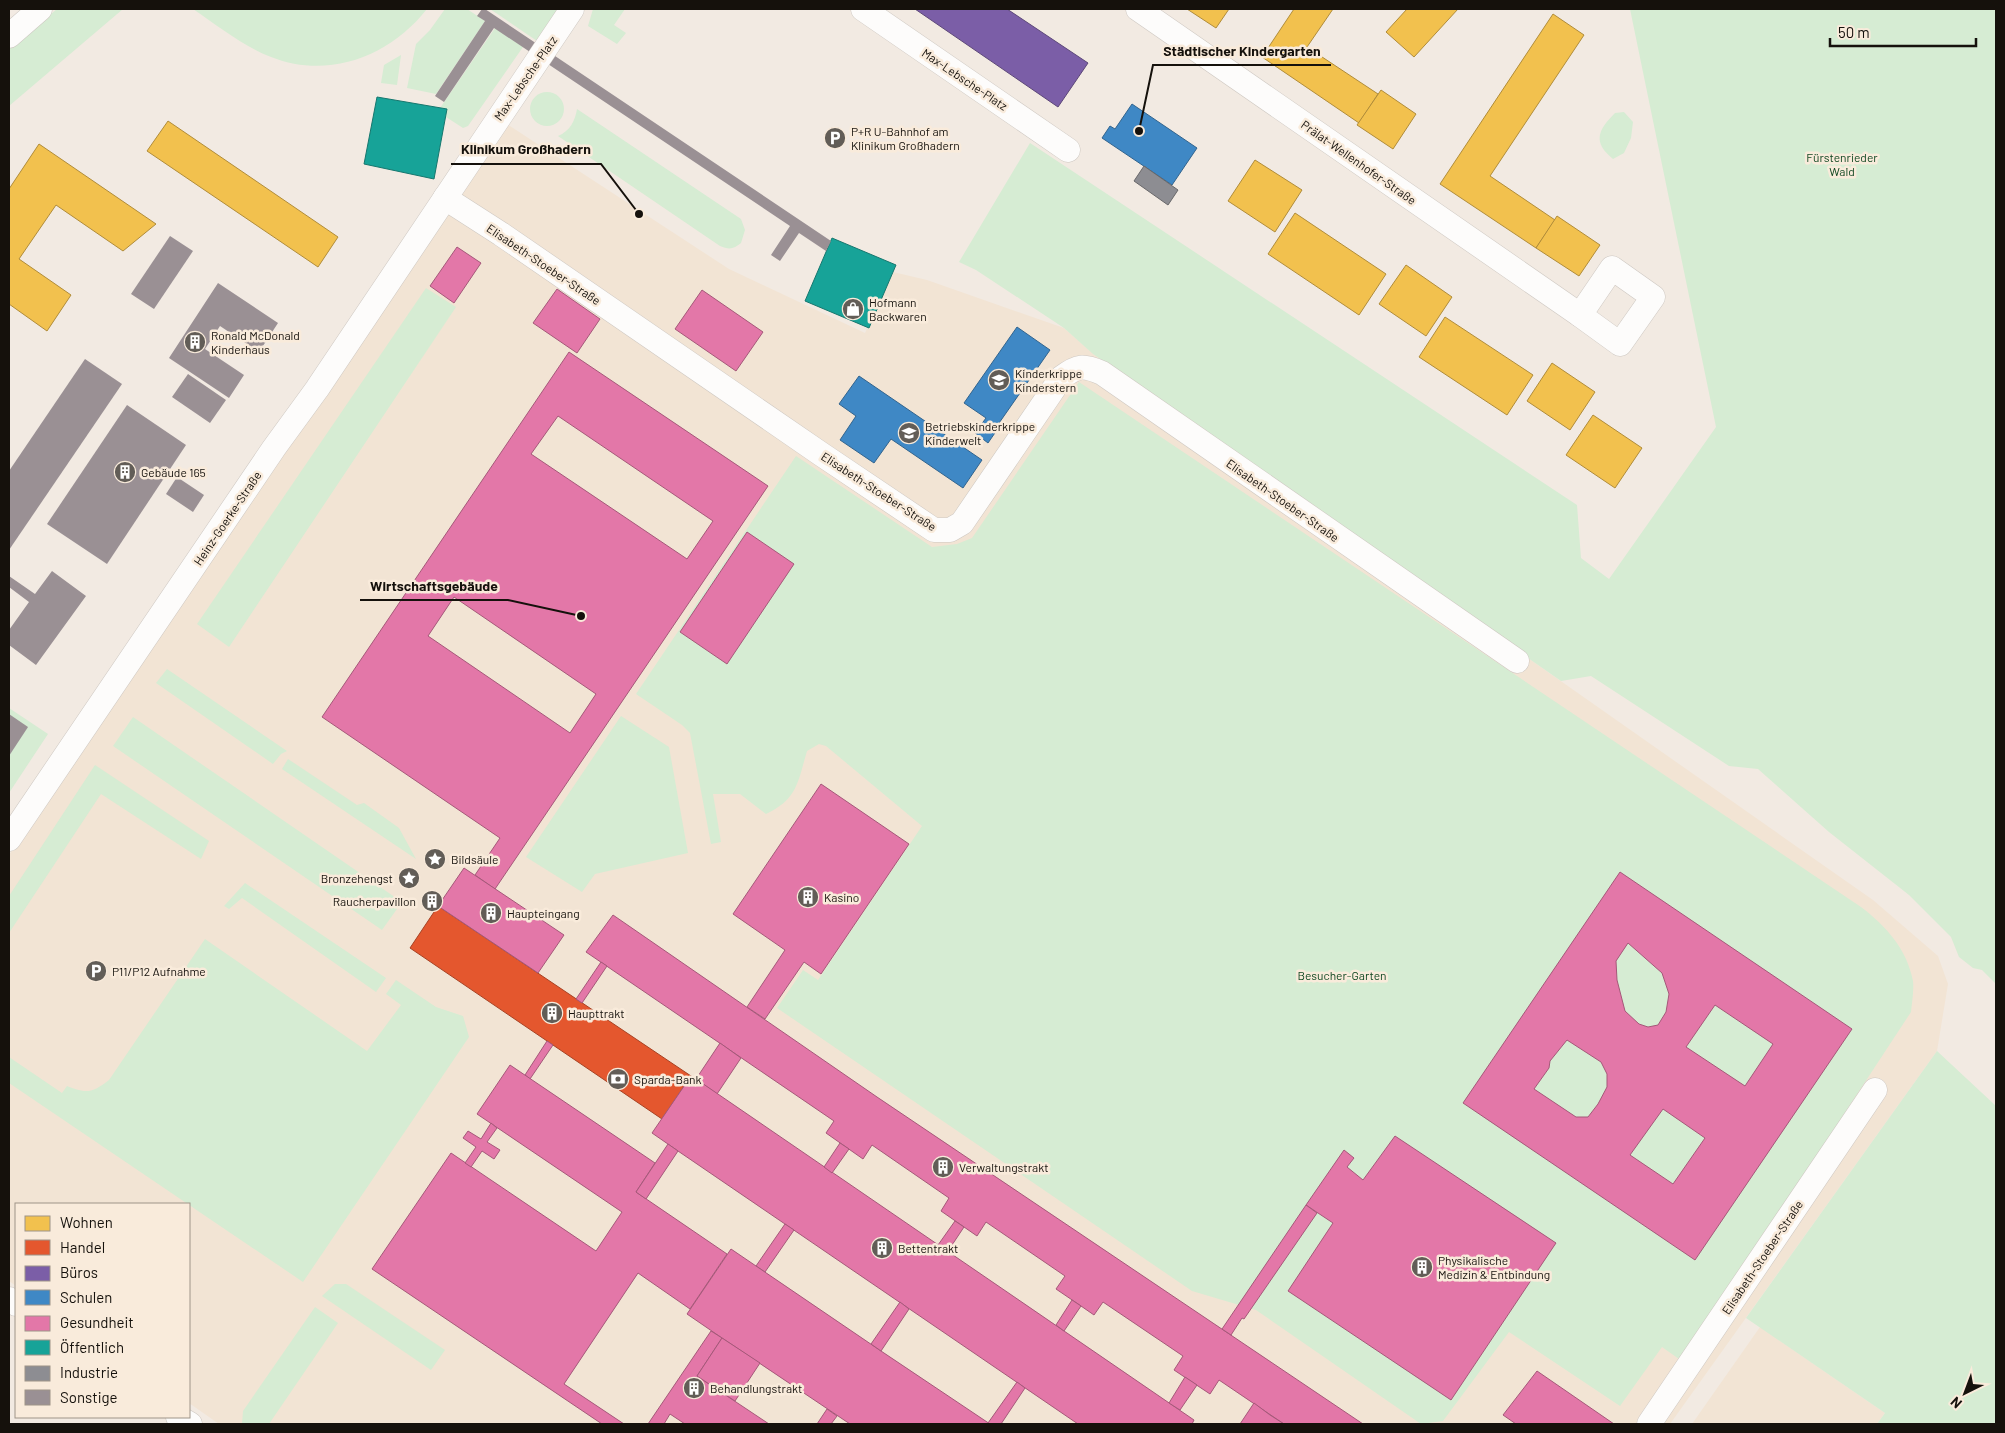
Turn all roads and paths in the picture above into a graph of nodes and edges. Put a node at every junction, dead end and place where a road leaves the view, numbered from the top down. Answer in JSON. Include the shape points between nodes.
{"nodes":[{"id":1,"x":40,"y":9,"type":"edge"},
{"id":2,"x":572,"y":9,"type":"edge"},
{"id":3,"x":863,"y":9,"type":"edge"},
{"id":4,"x":1138,"y":9,"type":"edge"},
{"id":5,"x":9,"y":36,"type":"edge"},
{"id":6,"x":1068,"y":150,"type":"dead end"},
{"id":7,"x":445,"y":198,"type":"junction"},
{"id":8,"x":1580,"y":315,"type":"dead end"},
{"id":9,"x":1517,"y":661,"type":"dead end"},
{"id":10,"x":9,"y":838,"type":"edge"},
{"id":11,"x":1876,"y":1090,"type":"dead end"},
{"id":12,"x":1649,"y":1424,"type":"edge"}],
"edges":[{"from":1,"to":5,"type":"street"},
{"from":2,"to":7,"type":"street","name":"Max-Lebsche-Platz"},
{"from":3,"to":6,"type":"street","name":"Max-Lebsche-Platz"},
{"from":4,"to":8,"type":"street","name":"Prälat-Wellenhofer-Straße"},
{"from":7,"to":9,"type":"street","name":"Elisabeth-Stoeber-Straße","via":[[934,530],[950,530],[962,523],[1062,378],[1074,368],[1088,367],[1102,372]]},
{"from":7,"to":10,"type":"street","name":"Heinz-Goerke-Straße"},
{"from":11,"to":12,"type":"street","name":"Elisabeth-Stoeber-Straße"}]}
